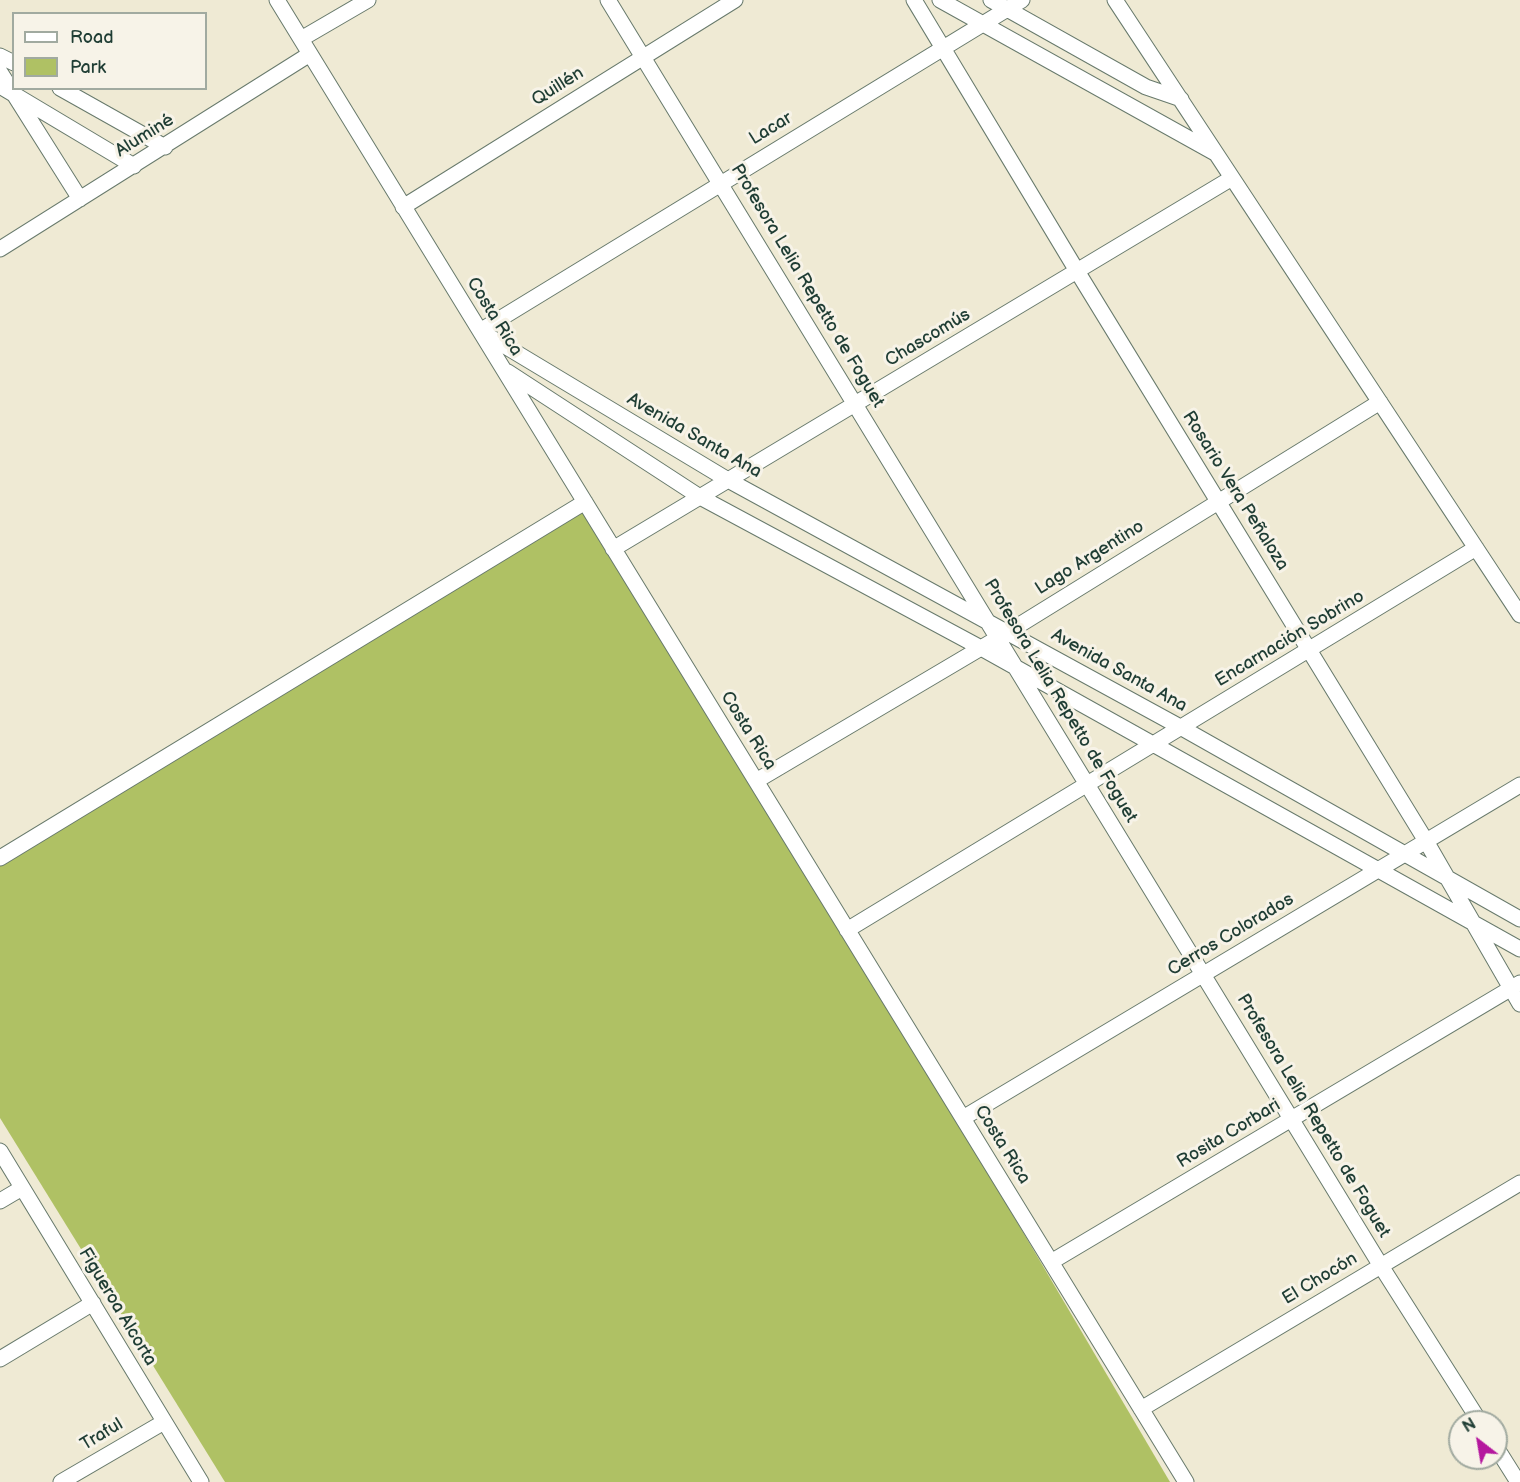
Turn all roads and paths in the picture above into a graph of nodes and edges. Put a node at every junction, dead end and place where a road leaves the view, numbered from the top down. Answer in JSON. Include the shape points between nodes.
{"nodes":[{"id":1,"x":277,"y":0,"type":"edge"},
{"id":2,"x":368,"y":0,"type":"edge"},
{"id":3,"x":608,"y":0,"type":"edge"},
{"id":4,"x":735,"y":0,"type":"edge"},
{"id":5,"x":914,"y":0,"type":"edge"},
{"id":6,"x":940,"y":0,"type":"edge"},
{"id":7,"x":991,"y":0,"type":"edge"},
{"id":8,"x":1022,"y":0,"type":"edge"},
{"id":9,"x":1115,"y":0,"type":"edge"},
{"id":10,"x":1006,"y":9,"type":"junction"},
{"id":11,"x":982,"y":23,"type":"junction"},
{"id":12,"x":301,"y":39,"type":"junction"},
{"id":13,"x":942,"y":47,"type":"junction"},
{"id":14,"x":310,"y":54,"type":"junction"},
{"id":15,"x":642,"y":57,"type":"junction"},
{"id":16,"x":0,"y":72,"type":"edge"},
{"id":17,"x":0,"y":86,"type":"edge"},
{"id":18,"x":12,"y":89,"type":"edge"},
{"id":19,"x":13,"y":90,"type":"edge"},
{"id":20,"x":64,"y":90,"type":"edge"},
{"id":21,"x":16,"y":95,"type":"junction"},
{"id":22,"x":1181,"y":99,"type":"junction"},
{"id":23,"x":165,"y":147,"type":"junction"},
{"id":24,"x":1219,"y":156,"type":"junction"},
{"id":25,"x":134,"y":166,"type":"junction"},
{"id":26,"x":1232,"y":178,"type":"junction"},
{"id":27,"x":721,"y":183,"type":"junction"},
{"id":28,"x":80,"y":200,"type":"junction"},
{"id":29,"x":403,"y":207,"type":"junction"},
{"id":30,"x":0,"y":249,"type":"edge"},
{"id":31,"x":1077,"y":271,"type":"junction"},
{"id":32,"x":480,"y":331,"type":"junction"},
{"id":33,"x":502,"y":368,"type":"junction"},
{"id":34,"x":1380,"y":402,"type":"junction"},
{"id":35,"x":856,"y":404,"type":"junction"},
{"id":36,"x":728,"y":480,"type":"junction"},
{"id":37,"x":700,"y":497,"type":"junction"},
{"id":38,"x":585,"y":502,"type":"junction"},
{"id":39,"x":1218,"y":502,"type":"junction"},
{"id":40,"x":1476,"y":548,"type":"junction"},
{"id":41,"x":614,"y":549,"type":"junction"},
{"id":42,"x":1520,"y":615,"type":"edge"},
{"id":43,"x":989,"y":622,"type":"junction"},
{"id":44,"x":1003,"y":635,"type":"junction"},
{"id":45,"x":981,"y":648,"type":"junction"},
{"id":46,"x":1309,"y":650,"type":"junction"},
{"id":47,"x":1018,"y":669,"type":"junction"},
{"id":48,"x":1182,"y":728,"type":"junction"},
{"id":49,"x":1154,"y":745,"type":"junction"},
{"id":50,"x":756,"y":781,"type":"junction"},
{"id":51,"x":1088,"y":785,"type":"junction"},
{"id":52,"x":1520,"y":785,"type":"edge"},
{"id":53,"x":1426,"y":841,"type":"junction"},
{"id":54,"x":1405,"y":854,"type":"junction"},
{"id":55,"x":0,"y":858,"type":"edge"},
{"id":56,"x":1378,"y":870,"type":"junction"},
{"id":57,"x":1446,"y":878,"type":"junction"},
{"id":58,"x":1520,"y":920,"type":"edge"},
{"id":59,"x":1471,"y":921,"type":"junction"},
{"id":60,"x":847,"y":930,"type":"junction"},
{"id":61,"x":1520,"y":949,"type":"edge"},
{"id":62,"x":1203,"y":974,"type":"junction"},
{"id":63,"x":1515,"y":986,"type":"edge"},
{"id":64,"x":1520,"y":1004,"type":"edge"},
{"id":65,"x":963,"y":1118,"type":"junction"},
{"id":66,"x":1292,"y":1120,"type":"junction"},
{"id":67,"x":0,"y":1151,"type":"edge"},
{"id":68,"x":1520,"y":1183,"type":"edge"},
{"id":69,"x":22,"y":1188,"type":"junction"},
{"id":70,"x":0,"y":1201,"type":"edge"},
{"id":71,"x":1051,"y":1262,"type":"junction"},
{"id":72,"x":1381,"y":1266,"type":"junction"},
{"id":73,"x":93,"y":1303,"type":"junction"},
{"id":74,"x":0,"y":1359,"type":"edge"},
{"id":75,"x":1141,"y":1409,"type":"junction"},
{"id":76,"x":1472,"y":1410,"type":"edge"},
{"id":77,"x":164,"y":1422,"type":"junction"},
{"id":78,"x":1508,"y":1466,"type":"edge"},
{"id":79,"x":61,"y":1482,"type":"edge"},
{"id":80,"x":201,"y":1482,"type":"edge"},
{"id":81,"x":1186,"y":1482,"type":"edge"},
{"id":82,"x":1518,"y":1482,"type":"edge"}],
"edges":[{"from":1,"to":12,"type":"street","name":"Costa Rica"},
{"from":2,"to":12,"type":"street"},
{"from":3,"to":15,"type":"street","name":"Profesora Lelia Repetto de Foguet"},
{"from":4,"to":15,"type":"street","name":"Quillén"},
{"from":5,"to":13,"type":"street","name":"Rosario Vera Peñaloza"},
{"from":6,"to":11,"type":"street"},
{"from":7,"to":10,"type":"street"},
{"from":8,"to":10,"type":"street","name":"Lacar"},
{"from":9,"to":22,"type":"street"},
{"from":10,"to":11,"type":"street","name":"Lacar"},
{"from":10,"to":22,"type":"street","via":[[1146,87]]},
{"from":11,"to":13,"type":"street","name":"Lacar"},
{"from":11,"to":24,"type":"street"},
{"from":12,"to":14,"type":"street","name":"Costa Rica"},
{"from":13,"to":27,"type":"street","name":"Lacar"},
{"from":13,"to":31,"type":"street","name":"Rosario Vera Peñaloza"},
{"from":14,"to":23,"type":"street","name":"Aluminé"},
{"from":14,"to":29,"type":"street","name":"Costa Rica"},
{"from":15,"to":27,"type":"street","name":"Profesora Lelia Repetto de Foguet"},
{"from":15,"to":29,"type":"street","name":"Quillén"},
{"from":16,"to":18,"type":"street"},
{"from":17,"to":21,"type":"street"},
{"from":19,"to":21,"type":"street"},
{"from":20,"to":23,"type":"street"},
{"from":21,"to":25,"type":"street"},
{"from":21,"to":28,"type":"street"},
{"from":22,"to":24,"type":"street"},
{"from":23,"to":25,"type":"street","name":"Aluminé"},
{"from":24,"to":26,"type":"street"},
{"from":25,"to":28,"type":"street","name":"Aluminé"},
{"from":26,"to":31,"type":"street","name":"Chascomús"},
{"from":26,"to":34,"type":"street"},
{"from":27,"to":32,"type":"street","name":"Lacar"},
{"from":27,"to":35,"type":"street","name":"Profesora Lelia Repetto de Foguet"},
{"from":28,"to":30,"type":"street","name":"Aluminé"},
{"from":29,"to":32,"type":"street","name":"Costa Rica"},
{"from":31,"to":35,"type":"street","name":"Chascomús"},
{"from":31,"to":39,"type":"street","name":"Rosario Vera Peñaloza"},
{"from":32,"to":33,"type":"street","name":"Costa Rica"},
{"from":32,"to":36,"type":"street","name":"Avenida Santa Ana"},
{"from":33,"to":37,"type":"street"},
{"from":33,"to":38,"type":"street","name":"Costa Rica"},
{"from":34,"to":39,"type":"street","name":"Lago Argentino"},
{"from":34,"to":40,"type":"street"},
{"from":35,"to":36,"type":"street","name":"Chascomús"},
{"from":35,"to":43,"type":"street","name":"Profesora Lelia Repetto de Foguet"},
{"from":36,"to":37,"type":"street","name":"Chascomús"},
{"from":36,"to":43,"type":"street","name":"Avenida Santa Ana"},
{"from":37,"to":41,"type":"street","name":"Chascomús"},
{"from":37,"to":45,"type":"street"},
{"from":38,"to":41,"type":"street","name":"Costa Rica"},
{"from":38,"to":55,"type":"street"},
{"from":39,"to":44,"type":"street","name":"Lago Argentino"},
{"from":39,"to":46,"type":"street","name":"Rosario Vera Peñaloza"},
{"from":40,"to":42,"type":"street"},
{"from":40,"to":46,"type":"street","name":"Encarnación Sobrino"},
{"from":41,"to":50,"type":"street","name":"Costa Rica"},
{"from":43,"to":44,"type":"street","name":"Profesora Lelia Repetto de Foguet"},
{"from":44,"to":45,"type":"street","name":"Lago Argentino"},
{"from":44,"to":47,"type":"street","name":"Profesora Lelia Repetto de Foguet"},
{"from":44,"to":48,"type":"street","name":"Avenida Santa Ana"},
{"from":45,"to":47,"type":"street"},
{"from":45,"to":50,"type":"street","name":"Lago Argentino"},
{"from":46,"to":48,"type":"street","name":"Encarnación Sobrino"},
{"from":46,"to":53,"type":"street","name":"Rosario Vera Peñaloza"},
{"from":47,"to":49,"type":"street"},
{"from":47,"to":51,"type":"street","name":"Profesora Lelia Repetto de Foguet"},
{"from":48,"to":49,"type":"street","name":"Encarnación Sobrino"},
{"from":48,"to":54,"type":"street","name":"Avenida Santa Ana"},
{"from":49,"to":51,"type":"street","name":"Encarnación Sobrino"},
{"from":49,"to":56,"type":"street"},
{"from":50,"to":60,"type":"street","name":"Costa Rica"},
{"from":51,"to":60,"type":"street","name":"Encarnación Sobrino"},
{"from":51,"to":62,"type":"street","name":"Profesora Lelia Repetto de Foguet"},
{"from":52,"to":53,"type":"street","name":"Cerros Colorados"},
{"from":53,"to":54,"type":"street","name":"Cerros Colorados"},
{"from":53,"to":57,"type":"street","name":"Rosario Vera Peñaloza"},
{"from":54,"to":56,"type":"street","name":"Cerros Colorados"},
{"from":54,"to":57,"type":"street","name":"Avenida Santa Ana"},
{"from":56,"to":59,"type":"street"},
{"from":56,"to":62,"type":"street","name":"Cerros Colorados"},
{"from":57,"to":58,"type":"street","name":"Avenida Santa Ana"},
{"from":57,"to":59,"type":"street","name":"Rosario Vera Peñaloza"},
{"from":59,"to":61,"type":"street"},
{"from":59,"to":63,"type":"street","name":"Rosario Vera Peñaloza"},
{"from":60,"to":65,"type":"street","name":"Costa Rica"},
{"from":62,"to":65,"type":"street","name":"Cerros Colorados"},
{"from":62,"to":66,"type":"street","name":"Profesora Lelia Repetto de Foguet"},
{"from":63,"to":64,"type":"street","name":"Rosario Vera Peñaloza"},
{"from":63,"to":66,"type":"street","name":"Rosita Corbari"},
{"from":65,"to":71,"type":"street","name":"Costa Rica"},
{"from":66,"to":71,"type":"street","name":"Rosita Corbari"},
{"from":66,"to":72,"type":"street","name":"Profesora Lelia Repetto de Foguet"},
{"from":67,"to":69,"type":"street","name":"Figueroa Alcorta"},
{"from":68,"to":72,"type":"street","name":"El Chocón"},
{"from":69,"to":70,"type":"street"},
{"from":69,"to":73,"type":"street","name":"Figueroa Alcorta"},
{"from":71,"to":75,"type":"street","name":"Costa Rica"},
{"from":72,"to":75,"type":"street","name":"El Chocón"},
{"from":72,"to":76,"type":"street","name":"Profesora Lelia Repetto de Foguet"},
{"from":73,"to":74,"type":"street"},
{"from":73,"to":77,"type":"street","name":"Figueroa Alcorta"},
{"from":75,"to":81,"type":"street","name":"Costa Rica"},
{"from":77,"to":79,"type":"street","name":"Traful"},
{"from":77,"to":80,"type":"street","name":"Figueroa Alcorta"},
{"from":78,"to":82,"type":"street"}]}
